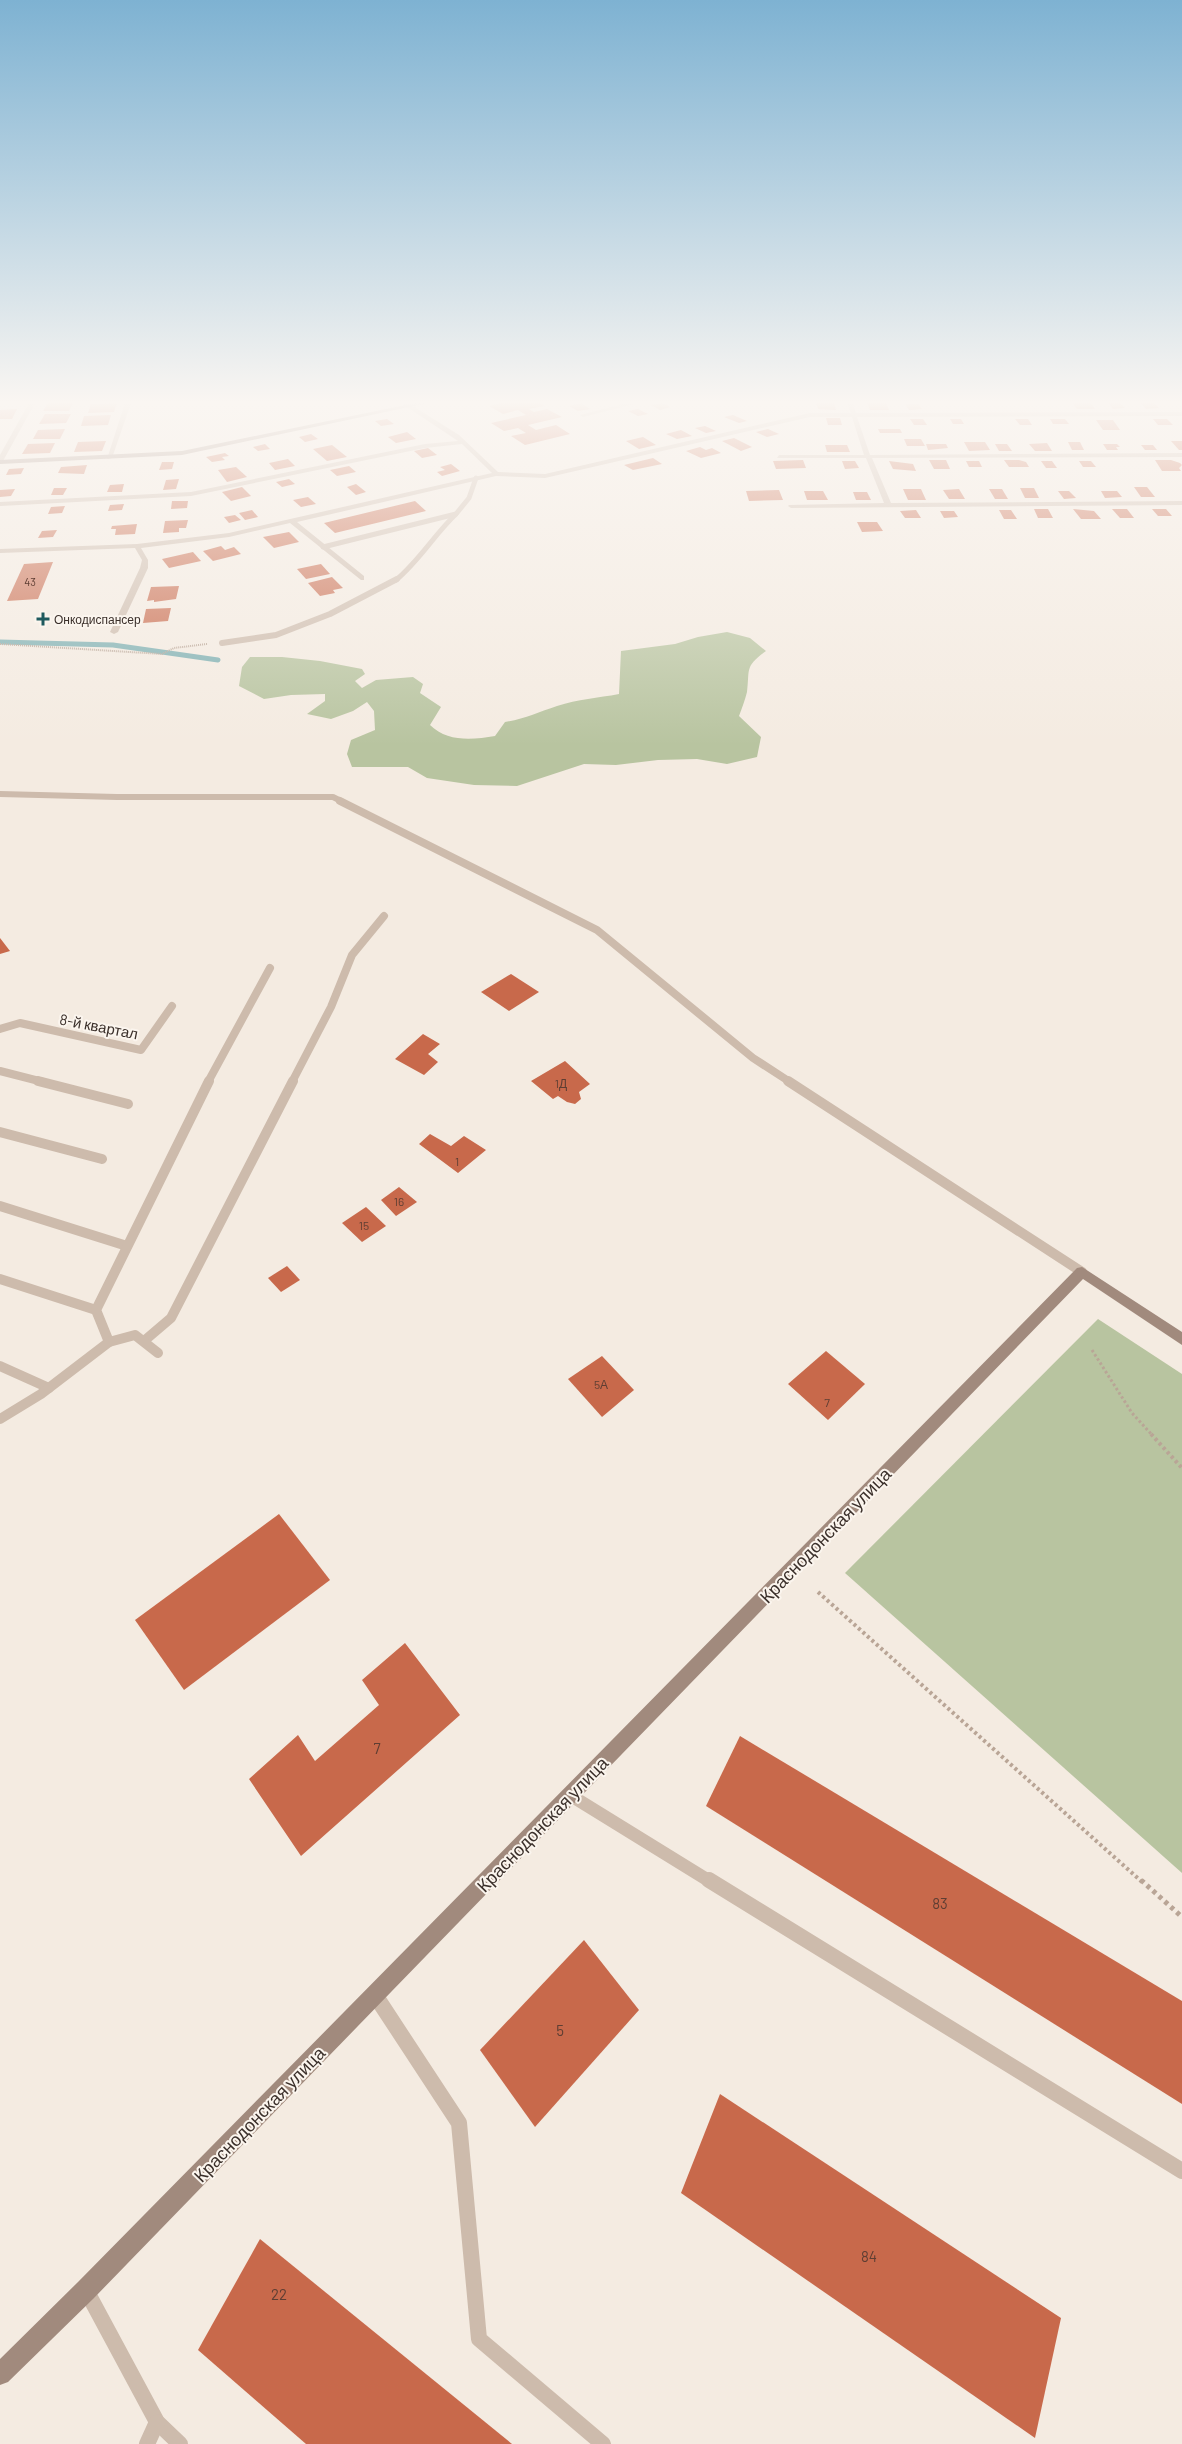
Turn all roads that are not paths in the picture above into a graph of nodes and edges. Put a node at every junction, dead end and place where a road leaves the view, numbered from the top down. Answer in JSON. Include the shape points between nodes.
{"nodes":[{"id":1,"x":309,"y":517,"type":"edge"},
{"id":2,"x":443,"y":517,"type":"edge"},
{"id":3,"x":453,"y":517,"type":"edge"},
{"id":4,"x":292,"y":521,"type":"junction"},
{"id":5,"x":137,"y":546,"type":"junction"},
{"id":6,"x":323,"y":546,"type":"junction"},
{"id":7,"x":0,"y":551,"type":"edge"},
{"id":8,"x":361,"y":578,"type":"dead end"},
{"id":9,"x":114,"y":632,"type":"dead end"},
{"id":10,"x":222,"y":643,"type":"road end"},
{"id":11,"x":0,"y":794,"type":"edge"},
{"id":12,"x":384,"y":916,"type":"dead end"},
{"id":13,"x":270,"y":968,"type":"dead end"},
{"id":14,"x":172,"y":1006,"type":"dead end"},
{"id":15,"x":0,"y":1029,"type":"edge"},
{"id":16,"x":0,"y":1071,"type":"edge"},
{"id":17,"x":128,"y":1104,"type":"dead end"},
{"id":18,"x":0,"y":1132,"type":"edge"},
{"id":19,"x":102,"y":1159,"type":"dead end"},
{"id":20,"x":0,"y":1206,"type":"edge"},
{"id":21,"x":128,"y":1246,"type":"junction"},
{"id":22,"x":1082,"y":1272,"type":"junction"},
{"id":23,"x":0,"y":1279,"type":"edge"},
{"id":24,"x":96,"y":1310,"type":"junction"},
{"id":25,"x":1182,"y":1339,"type":"edge"},
{"id":26,"x":144,"y":1341,"type":"junction"},
{"id":27,"x":109,"y":1342,"type":"junction"},
{"id":28,"x":158,"y":1353,"type":"dead end"},
{"id":29,"x":0,"y":1366,"type":"edge"},
{"id":30,"x":49,"y":1388,"type":"junction"},
{"id":31,"x":0,"y":1419,"type":"edge"},
{"id":32,"x":570,"y":1795,"type":"junction"},
{"id":33,"x":375,"y":1995,"type":"junction"},
{"id":34,"x":1182,"y":2170,"type":"edge"},
{"id":35,"x":86,"y":2290,"type":"junction"},
{"id":36,"x":0,"y":2374,"type":"edge"},
{"id":37,"x":157,"y":2422,"type":"junction"},
{"id":38,"x":147,"y":2444,"type":"edge"},
{"id":39,"x":180,"y":2444,"type":"edge"},
{"id":40,"x":602,"y":2444,"type":"edge"}],
"edges":[{"from":1,"to":4,"type":"street"},
{"from":2,"to":6,"type":"lane"},
{"from":3,"to":10,"type":"lane","via":[[408,570],[392,583],[330,614],[276,635]]},
{"from":4,"to":5,"type":"street","via":[[230,535]]},
{"from":4,"to":6,"type":"street"},
{"from":5,"to":7,"type":"street"},
{"from":5,"to":9,"type":"street","via":[[145,560],[144,568]]},
{"from":6,"to":8,"type":"street"},
{"from":11,"to":22,"type":"lane","via":[[333,797],[597,930],[753,1058]]},
{"from":12,"to":26,"type":"lane","via":[[352,955],[331,1007],[171,1318]]},
{"from":13,"to":21,"type":"lane","via":[[191,1114]]},
{"from":14,"to":15,"type":"lane","name":"8-й квартал","via":[[141,1050],[20,1024]]},
{"from":16,"to":17,"type":"lane"},
{"from":18,"to":19,"type":"lane"},
{"from":20,"to":21,"type":"lane"},
{"from":21,"to":24,"type":"lane"},
{"from":22,"to":25,"type":"street"},
{"from":22,"to":32,"type":"street","name":"Краснодонская улица"},
{"from":23,"to":24,"type":"lane"},
{"from":24,"to":27,"type":"lane"},
{"from":26,"to":27,"type":"lane","via":[[136,1335]]},
{"from":26,"to":28,"type":"lane"},
{"from":27,"to":30,"type":"lane"},
{"from":29,"to":30,"type":"lane"},
{"from":30,"to":31,"type":"lane"},
{"from":32,"to":33,"type":"street","name":"Краснодонская улица"},
{"from":32,"to":34,"type":"lane"},
{"from":33,"to":35,"type":"street","name":"Краснодонская улица"},
{"from":33,"to":40,"type":"lane","via":[[458,2123],[479,2339]]},
{"from":35,"to":36,"type":"street","name":"Краснодонская улица"},
{"from":35,"to":37,"type":"lane"},
{"from":37,"to":38,"type":"lane"},
{"from":37,"to":39,"type":"lane"}]}
